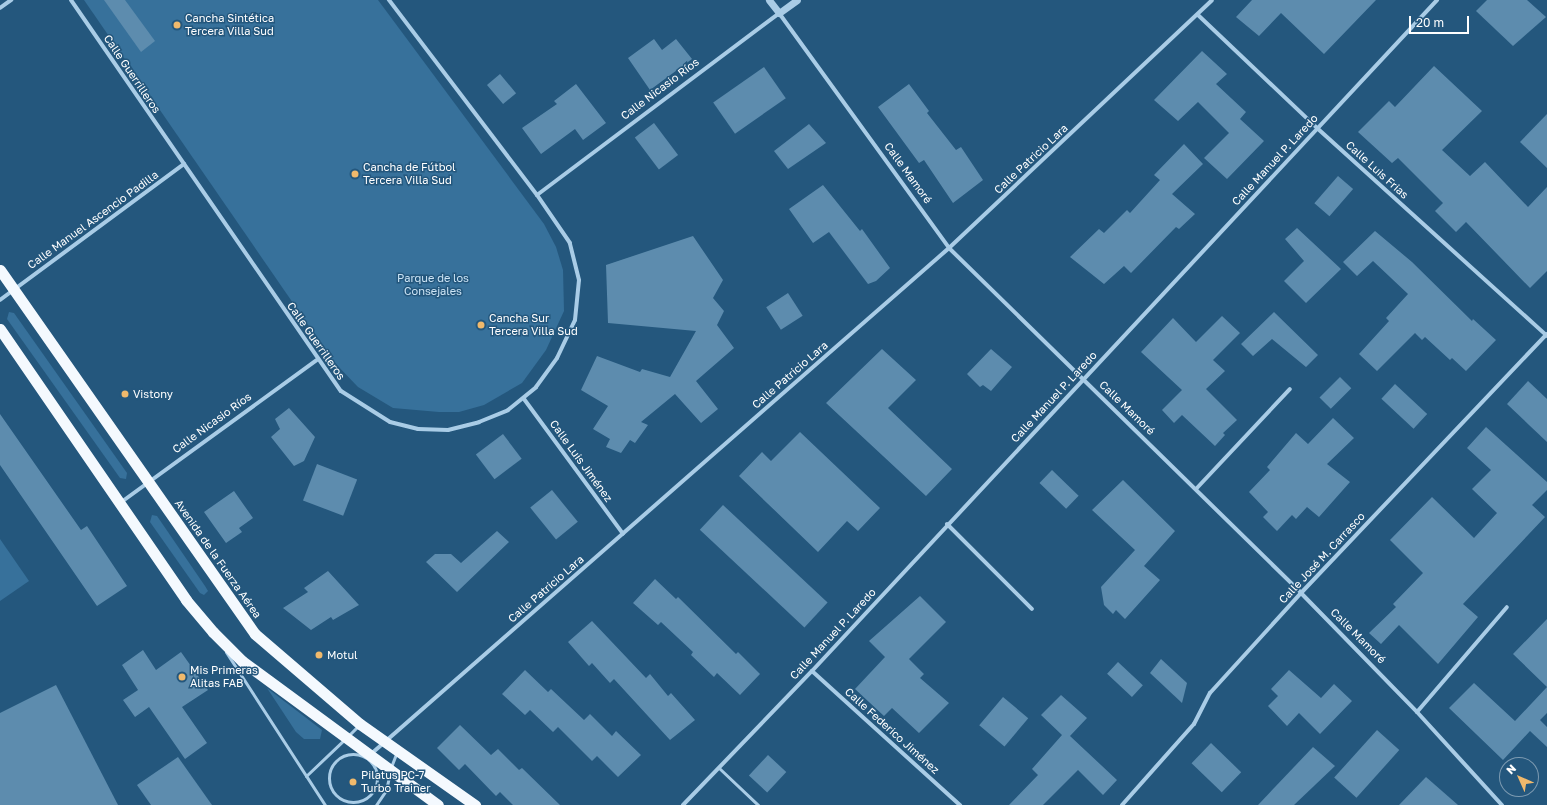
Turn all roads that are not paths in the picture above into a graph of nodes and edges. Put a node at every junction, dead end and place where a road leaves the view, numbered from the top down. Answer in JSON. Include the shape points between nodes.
{"nodes":[{"id":1,"x":11,"y":0,"type":"edge"},
{"id":2,"x":71,"y":0,"type":"edge"},
{"id":3,"x":769,"y":0,"type":"edge"},
{"id":4,"x":797,"y":0,"type":"edge"},
{"id":5,"x":1212,"y":0,"type":"edge"},
{"id":6,"x":1437,"y":0,"type":"edge"},
{"id":7,"x":392,"y":1,"type":"edge"},
{"id":8,"x":0,"y":8,"type":"edge"},
{"id":9,"x":779,"y":14,"type":"junction"},
{"id":10,"x":1198,"y":15,"type":"junction"},
{"id":11,"x":1317,"y":128,"type":"junction"},
{"id":12,"x":184,"y":164,"type":"junction"},
{"id":13,"x":537,"y":195,"type":"junction"},
{"id":14,"x":949,"y":248,"type":"junction"},
{"id":15,"x":0,"y":270,"type":"edge"},
{"id":16,"x":14,"y":290,"type":"junction"},
{"id":17,"x":0,"y":300,"type":"edge"},
{"id":18,"x":0,"y":329,"type":"edge"},
{"id":19,"x":1547,"y":335,"type":"edge"},
{"id":20,"x":317,"y":360,"type":"junction"},
{"id":21,"x":1082,"y":379,"type":"junction"},
{"id":22,"x":1290,"y":389,"type":"dead end"},
{"id":23,"x":524,"y":399,"type":"junction"},
{"id":24,"x":148,"y":482,"type":"junction"},
{"id":25,"x":1196,"y":489,"type":"junction"},
{"id":26,"x":120,"y":503,"type":"junction"},
{"id":27,"x":947,"y":524,"type":"junction"},
{"id":28,"x":623,"y":534,"type":"junction"},
{"id":29,"x":1301,"y":593,"type":"junction"},
{"id":30,"x":1507,"y":607,"type":"dead end"},
{"id":31,"x":1032,"y":609,"type":"dead end"},
{"id":32,"x":213,"y":632,"type":"junction"},
{"id":33,"x":812,"y":671,"type":"junction"},
{"id":34,"x":1417,"y":712,"type":"junction"},
{"id":35,"x":360,"y":724,"type":"junction"},
{"id":36,"x":347,"y":736,"type":"junction"},
{"id":37,"x":385,"y":741,"type":"junction"},
{"id":38,"x":398,"y":750,"type":"junction"},
{"id":39,"x":371,"y":754,"type":"junction"},
{"id":40,"x":391,"y":768,"type":"junction"},
{"id":41,"x":719,"y":768,"type":"junction"},
{"id":42,"x":306,"y":776,"type":"junction"},
{"id":43,"x":378,"y":782,"type":"joint"},
{"id":44,"x":325,"y":805,"type":"edge"},
{"id":45,"x":376,"y":805,"type":"edge"},
{"id":46,"x":435,"y":805,"type":"edge"},
{"id":47,"x":475,"y":805,"type":"edge"},
{"id":48,"x":683,"y":805,"type":"edge"},
{"id":49,"x":758,"y":805,"type":"edge"},
{"id":50,"x":960,"y":805,"type":"edge"},
{"id":51,"x":1122,"y":805,"type":"edge"},
{"id":52,"x":1502,"y":805,"type":"edge"}],
"edges":[{"from":1,"to":8,"type":"street"},
{"from":2,"to":12,"type":"street","name":"Calle Guerrilleros"},
{"from":3,"to":9,"type":"street","name":"Calle Mamoré"},
{"from":4,"to":9,"type":"street","name":"Calle Nicasio Ríos"},
{"from":5,"to":10,"type":"street","name":"Calle Patricio Lara"},
{"from":6,"to":11,"type":"street","name":"Calle Manuel P. Laredo"},
{"from":7,"to":13,"type":"street","name":"Calle Guerrilleros"},
{"from":9,"to":13,"type":"street","name":"Calle Nicasio Ríos"},
{"from":9,"to":14,"type":"street","name":"Calle Mamoré"},
{"from":10,"to":11,"type":"street","name":"Calle Luis Frias"},
{"from":10,"to":14,"type":"street","name":"Calle Patricio Lara"},
{"from":11,"to":19,"type":"street","name":"Calle Luis Frias"},
{"from":11,"to":21,"type":"street","name":"Calle Manuel P. Laredo"},
{"from":12,"to":16,"type":"street","name":"Calle Manuel Ascencio Padilla"},
{"from":12,"to":20,"type":"street","name":"Calle Guerrilleros"},
{"from":13,"to":23,"type":"street","name":"Calle Guerrilleros","via":[[570,243],[578,280],[575,320],[557,358]]},
{"from":14,"to":21,"type":"street","name":"Calle Mamoré"},
{"from":14,"to":28,"type":"street","name":"Calle Patricio Lara"},
{"from":15,"to":16,"type":"highway","name":"Avenida de la Fuerza Aérea"},
{"from":16,"to":17,"type":"street","name":"Calle Manuel Ascencio Padilla"},
{"from":16,"to":24,"type":"highway","name":"Avenida de la Fuerza Aérea"},
{"from":18,"to":26,"type":"highway"},
{"from":19,"to":29,"type":"street","name":"Calle José M. Carrasco"},
{"from":20,"to":23,"type":"street","name":"Calle Guerrilleros","via":[[341,391],[366,409],[390,422],[418,429],[448,430],[479,422]]},
{"from":20,"to":24,"type":"street","name":"Calle Nicasio Ríos"},
{"from":21,"to":25,"type":"street","name":"Calle Mamoré"},
{"from":21,"to":27,"type":"street","name":"Calle Manuel P. Laredo"},
{"from":22,"to":25,"type":"street"},
{"from":23,"to":28,"type":"street","name":"Calle Luis Jiménez"},
{"from":24,"to":26,"type":"street","name":"Calle Nicasio Ríos"},
{"from":24,"to":35,"type":"highway","name":"Avenida de la Fuerza Aérea","via":[[255,634]]},
{"from":25,"to":29,"type":"street","name":"Calle Mamoré"},
{"from":26,"to":32,"type":"highway","via":[[186,600]]},
{"from":27,"to":31,"type":"street"},
{"from":27,"to":33,"type":"street","name":"Calle Manuel P. Laredo"},
{"from":28,"to":37,"type":"street","name":"Calle Patricio Lara"},
{"from":29,"to":34,"type":"street","name":"Calle Mamoré"},
{"from":29,"to":51,"type":"street","name":"Calle José M. Carrasco","via":[[1210,693],[1194,724]]},
{"from":30,"to":34,"type":"street"},
{"from":32,"to":36,"type":"highway","via":[[242,661]]},
{"from":32,"to":42,"type":"lane"},
{"from":33,"to":41,"type":"street","name":"Calle Manuel P. Laredo"},
{"from":33,"to":50,"type":"street","name":"Calle Federico Jiménez"},
{"from":34,"to":52,"type":"street","name":"Calle Mamoré"},
{"from":35,"to":36,"type":"lane"},
{"from":35,"to":37,"type":"highway","name":"Avenida de la Fuerza Aérea"},
{"from":36,"to":39,"type":"highway"},
{"from":36,"to":42,"type":"lane"},
{"from":37,"to":38,"type":"highway","name":"Avenida de la Fuerza Aérea"},
{"from":37,"to":39,"type":"street","name":"Calle Patricio Lara"},
{"from":38,"to":40,"type":"lane"},
{"from":38,"to":47,"type":"highway","name":"Avenida de la Fuerza Aérea"},
{"from":39,"to":40,"type":"highway"},
{"from":40,"to":45,"type":"lane","via":[[386,790]]},
{"from":40,"to":46,"type":"highway"},
{"from":41,"to":48,"type":"street","name":"Calle Manuel P. Laredo"},
{"from":41,"to":49,"type":"lane"},
{"from":42,"to":44,"type":"lane"},
{"from":43,"to":43,"type":"street","via":[[376,768],[360,755],[353,754],[338,760],[330,774],[332,789],[342,800],[349,803],[364,801],[371,796]]}]}
